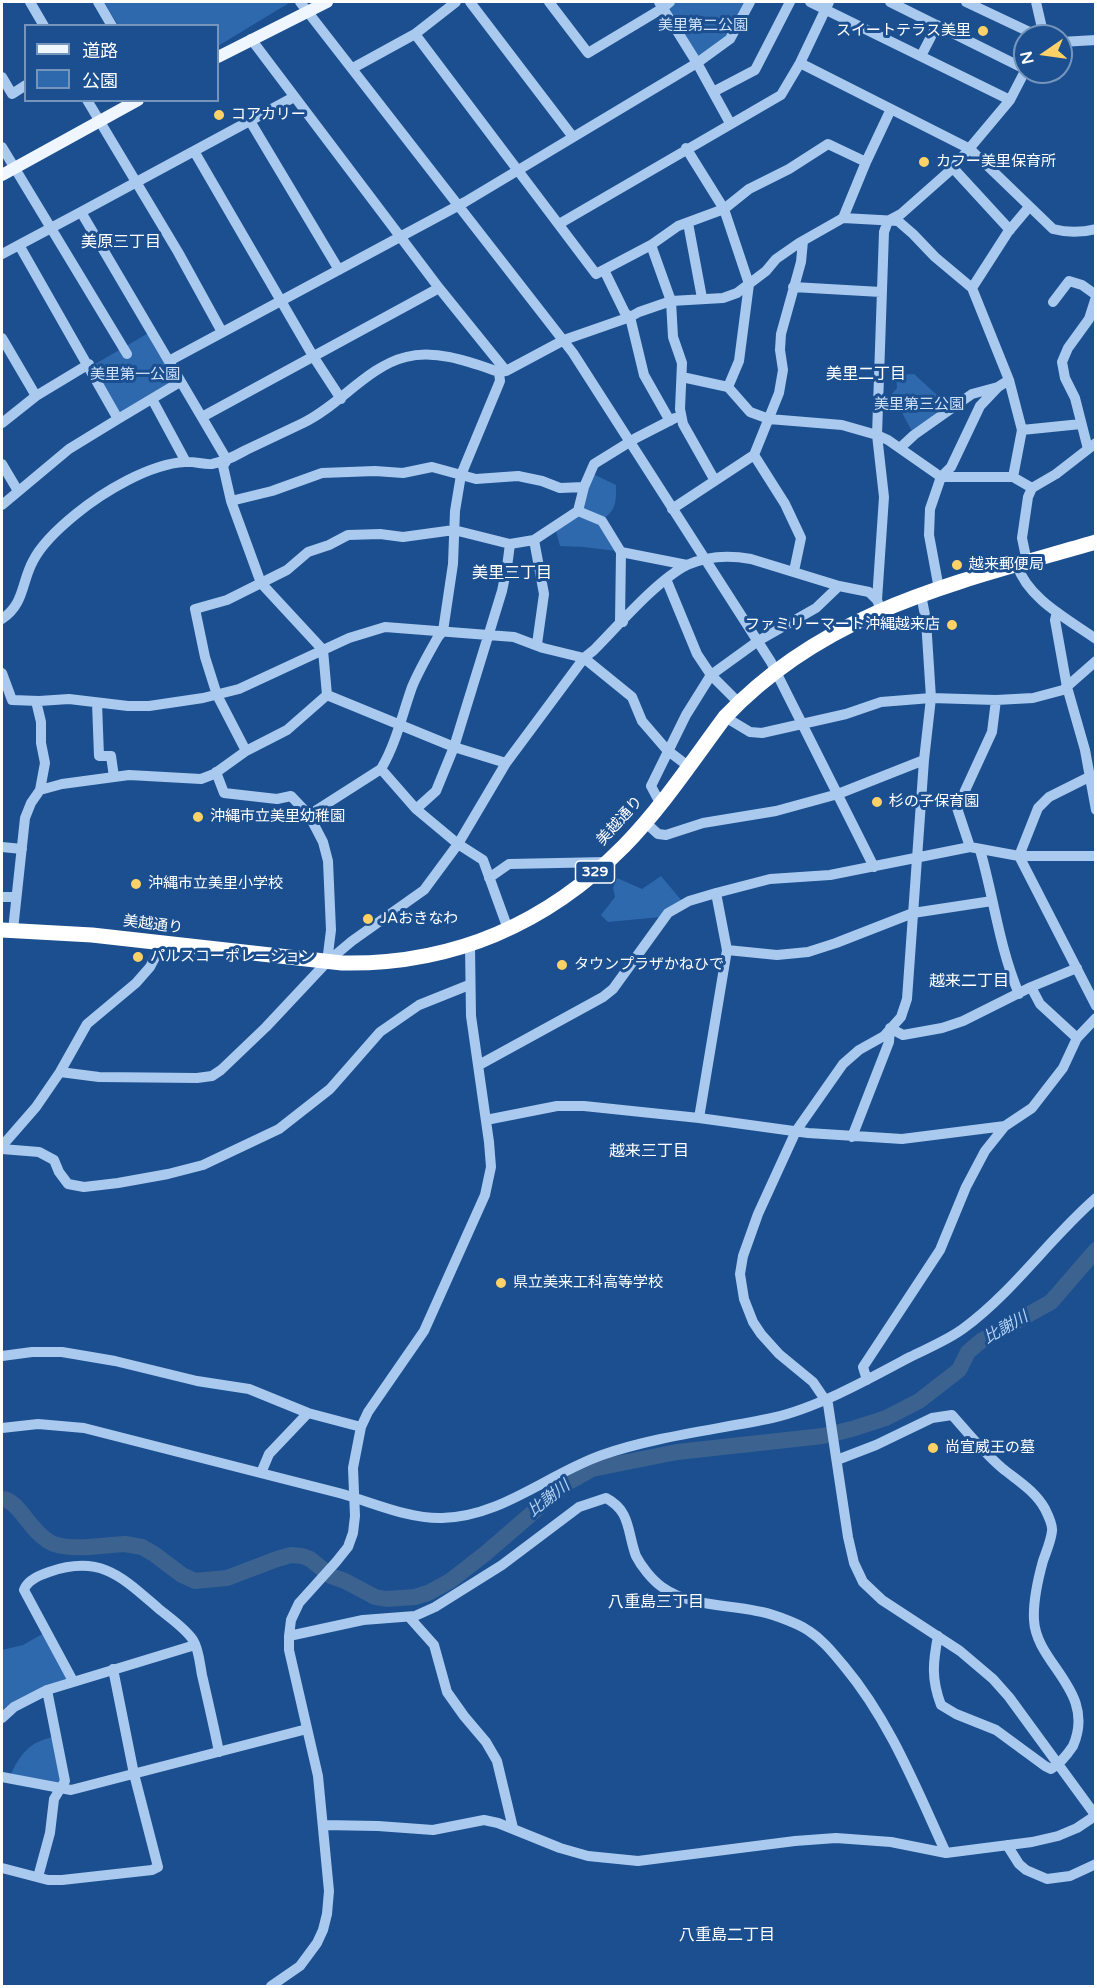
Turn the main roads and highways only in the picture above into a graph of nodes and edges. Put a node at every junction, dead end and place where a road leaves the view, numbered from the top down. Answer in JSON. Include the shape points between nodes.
{"nodes":[{"id":1,"x":327,"y":2,"type":"edge"},
{"id":2,"x":219,"y":56,"type":"edge"},
{"id":3,"x":134,"y":102,"type":"edge"},
{"id":4,"x":2,"y":175,"type":"edge"},
{"id":5,"x":1095,"y":542,"type":"edge"},
{"id":6,"x":7,"y":930,"type":"edge"}],
"edges":[{"from":1,"to":2,"type":"main road"},
{"from":3,"to":4,"type":"main road"},
{"from":5,"to":6,"type":"highway","name":"美越通り","number":"329","via":[[879,605],[776,670],[725,717],[645,822],[607,862],[548,907],[470,946],[392,962],[327,962],[92,935]]}]}
